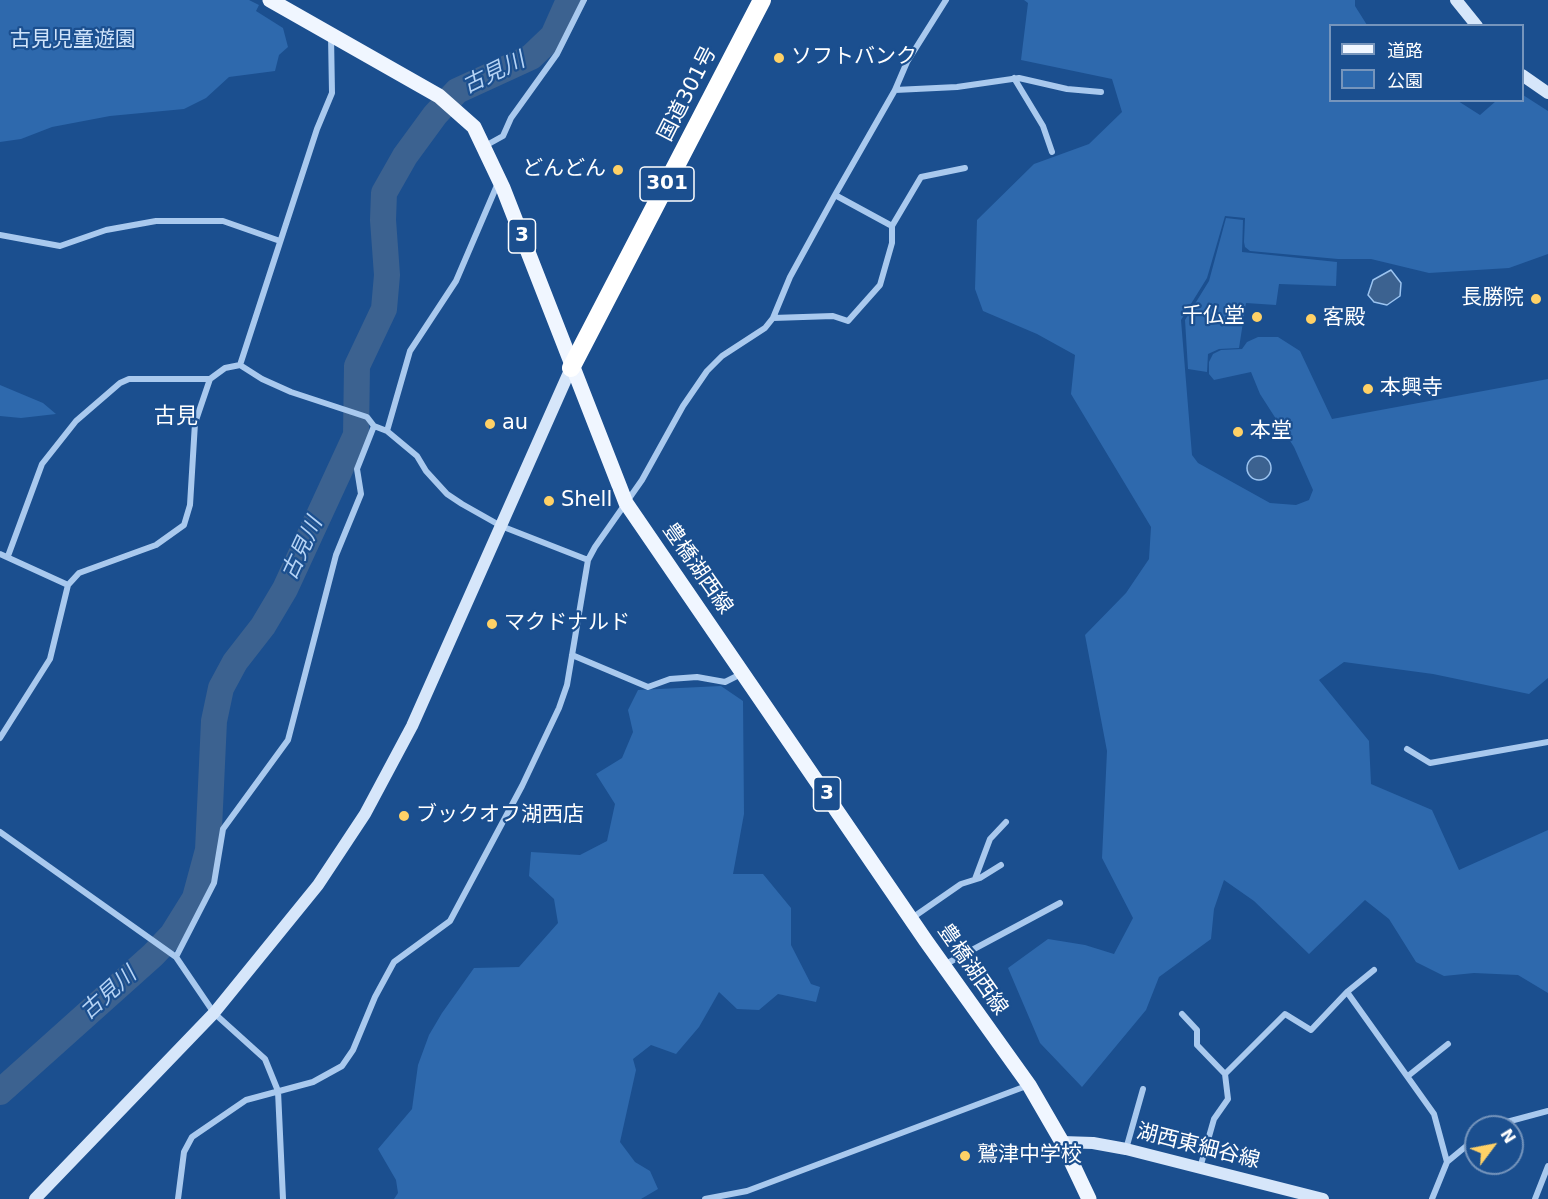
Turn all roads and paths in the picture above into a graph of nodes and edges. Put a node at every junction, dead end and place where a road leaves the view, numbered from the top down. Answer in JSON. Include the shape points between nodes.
{"nodes":[{"id":1,"x":584,"y":0,"type":"edge"},
{"id":2,"x":762,"y":0,"type":"edge"},
{"id":3,"x":946,"y":0,"type":"edge"},
{"id":4,"x":1456,"y":0,"type":"edge"},
{"id":5,"x":279,"y":2,"type":"edge"},
{"id":6,"x":1475,"y":24,"type":"edge"},
{"id":7,"x":331,"y":34,"type":"junction"},
{"id":8,"x":1524,"y":76,"type":"edge"},
{"id":9,"x":1014,"y":78,"type":"junction"},
{"id":10,"x":895,"y":90,"type":"junction"},
{"id":11,"x":1101,"y":92,"type":"dead end"},
{"id":12,"x":1548,"y":93,"type":"edge"},
{"id":13,"x":485,"y":146,"type":"junction"},
{"id":14,"x":1052,"y":152,"type":"dead end"},
{"id":15,"x":965,"y":168,"type":"dead end"},
{"id":16,"x":500,"y":180,"type":"junction"},
{"id":17,"x":835,"y":195,"type":"junction"},
{"id":18,"x":892,"y":226,"type":"junction"},
{"id":19,"x":0,"y":235,"type":"edge"},
{"id":20,"x":280,"y":241,"type":"junction"},
{"id":21,"x":773,"y":318,"type":"junction"},
{"id":22,"x":240,"y":364,"type":"junction"},
{"id":23,"x":571,"y":368,"type":"junction"},
{"id":24,"x":210,"y":379,"type":"junction"},
{"id":25,"x":374,"y":426,"type":"junction"},
{"id":26,"x":387,"y":431,"type":"junction"},
{"id":27,"x":626,"y":503,"type":"junction"},
{"id":28,"x":501,"y":526,"type":"junction"},
{"id":29,"x":0,"y":554,"type":"edge"},
{"id":30,"x":8,"y":556,"type":"junction"},
{"id":31,"x":588,"y":560,"type":"junction"},
{"id":32,"x":68,"y":585,"type":"junction"},
{"id":33,"x":572,"y":655,"type":"junction"},
{"id":34,"x":743,"y":672,"type":"junction"},
{"id":35,"x":0,"y":738,"type":"edge"},
{"id":36,"x":1548,"y":742,"type":"edge"},
{"id":37,"x":1407,"y":749,"type":"dead end"},
{"id":38,"x":1006,"y":822,"type":"dead end"},
{"id":39,"x":0,"y":832,"type":"edge"},
{"id":40,"x":1001,"y":865,"type":"dead end"},
{"id":41,"x":975,"y":879,"type":"junction"},
{"id":42,"x":1060,"y":903,"type":"dead end"},
{"id":43,"x":910,"y":918,"type":"junction"},
{"id":44,"x":176,"y":957,"type":"junction"},
{"id":45,"x":943,"y":965,"type":"junction"},
{"id":46,"x":1374,"y":970,"type":"dead end"},
{"id":47,"x":1347,"y":992,"type":"junction"},
{"id":48,"x":214,"y":1013,"type":"junction"},
{"id":49,"x":1182,"y":1014,"type":"dead end"},
{"id":50,"x":1448,"y":1044,"type":"dead end"},
{"id":51,"x":1225,"y":1074,"type":"junction"},
{"id":52,"x":1408,"y":1076,"type":"junction"},
{"id":53,"x":1029,"y":1085,"type":"junction"},
{"id":54,"x":1143,"y":1089,"type":"dead end"},
{"id":55,"x":278,"y":1091,"type":"junction"},
{"id":56,"x":1548,"y":1111,"type":"edge"},
{"id":57,"x":1524,"y":1117,"type":"edge"},
{"id":58,"x":1062,"y":1142,"type":"junction"},
{"id":59,"x":1464,"y":1148,"type":"edge"},
{"id":60,"x":1126,"y":1149,"type":"junction"},
{"id":61,"x":1447,"y":1162,"type":"junction"},
{"id":62,"x":1548,"y":1166,"type":"edge"},
{"id":63,"x":1200,"y":1168,"type":"junction"},
{"id":64,"x":747,"y":1191,"type":"junction"},
{"id":65,"x":35,"y":1199,"type":"edge"},
{"id":66,"x":178,"y":1199,"type":"edge"},
{"id":67,"x":283,"y":1199,"type":"edge"},
{"id":68,"x":705,"y":1199,"type":"edge"},
{"id":69,"x":747,"y":1199,"type":"edge"},
{"id":70,"x":1089,"y":1199,"type":"edge"},
{"id":71,"x":1323,"y":1199,"type":"edge"},
{"id":72,"x":1432,"y":1199,"type":"edge"},
{"id":73,"x":1535,"y":1199,"type":"edge"}],
"edges":[{"from":1,"to":13,"type":"street","via":[[557,54],[511,118],[503,136]]},
{"from":2,"to":23,"type":"highway","name":"国道301号","number":"301"},
{"from":3,"to":10,"type":"street","via":[[907,62]]},
{"from":4,"to":6,"type":"street"},
{"from":5,"to":7,"type":"main road","name":"豊橋湖西線","number":"3"},
{"from":7,"to":13,"type":"main road","name":"豊橋湖西線","number":"3","via":[[439,96],[474,127]]},
{"from":7,"to":20,"type":"street","via":[[332,93],[316,129]]},
{"from":8,"to":12,"type":"street"},
{"from":9,"to":10,"type":"street","via":[[957,87]]},
{"from":9,"to":11,"type":"street"},
{"from":9,"to":14,"type":"street","via":[[1043,126]]},
{"from":10,"to":17,"type":"street"},
{"from":13,"to":16,"type":"main road","name":"豊橋湖西線","number":"3"},
{"from":15,"to":18,"type":"street","via":[[921,177]]},
{"from":16,"to":23,"type":"main road","name":"豊橋湖西線","number":"3"},
{"from":16,"to":26,"type":"street","via":[[456,281],[410,351]]},
{"from":17,"to":18,"type":"street"},
{"from":17,"to":21,"type":"street","via":[[790,277]]},
{"from":18,"to":21,"type":"street","via":[[892,243],[880,285],[848,321],[833,316]]},
{"from":19,"to":20,"type":"street","via":[[60,246],[106,230],[156,221],[223,220]]},
{"from":20,"to":22,"type":"street"},
{"from":21,"to":27,"type":"street","via":[[707,371]]},
{"from":22,"to":24,"type":"street","via":[[225,368]]},
{"from":22,"to":25,"type":"street","via":[[291,392],[367,417]]},
{"from":23,"to":27,"type":"main road","name":"豊橋湖西線","number":"3"},
{"from":23,"to":28,"type":"street"},
{"from":24,"to":30,"type":"street","via":[[129,379],[76,421],[42,464]]},
{"from":24,"to":32,"type":"street","via":[[195,423],[190,505],[184,525],[156,544],[79,573]]},
{"from":25,"to":26,"type":"street"},
{"from":25,"to":44,"type":"street","via":[[357,469],[361,494],[336,555],[288,740],[223,829],[214,883]]},
{"from":26,"to":28,"type":"street","via":[[417,456],[447,495]]},
{"from":27,"to":31,"type":"street"},
{"from":27,"to":34,"type":"main road","name":"豊橋湖西線","number":"3"},
{"from":28,"to":31,"type":"street"},
{"from":28,"to":48,"type":"street","via":[[412,726],[365,814],[318,885]]},
{"from":29,"to":30,"type":"street"},
{"from":30,"to":32,"type":"street"},
{"from":31,"to":33,"type":"street"},
{"from":32,"to":35,"type":"street","via":[[50,659]]},
{"from":33,"to":34,"type":"street","via":[[648,687],[697,677],[725,682]]},
{"from":33,"to":55,"type":"street","via":[[567,685],[550,729],[450,921],[394,962],[342,1066],[314,1082]]},
{"from":34,"to":43,"type":"main road","name":"豊橋湖西線","number":"3"},
{"from":36,"to":37,"type":"street","via":[[1430,763]]},
{"from":38,"to":41,"type":"street","via":[[990,839]]},
{"from":39,"to":44,"type":"street"},
{"from":40,"to":41,"type":"street"},
{"from":41,"to":43,"type":"street"},
{"from":42,"to":45,"type":"street"},
{"from":43,"to":45,"type":"main road","name":"豊橋湖西線","number":"3"},
{"from":44,"to":48,"type":"street"},
{"from":45,"to":53,"type":"main road","name":"豊橋湖西線","number":"3"},
{"from":46,"to":47,"type":"street"},
{"from":47,"to":51,"type":"street","via":[[1311,1030],[1285,1014]]},
{"from":47,"to":52,"type":"street"},
{"from":48,"to":55,"type":"street","via":[[257,1049],[272,1071]]},
{"from":48,"to":65,"type":"street"},
{"from":49,"to":51,"type":"street","via":[[1197,1030],[1197,1045]]},
{"from":50,"to":52,"type":"street"},
{"from":51,"to":63,"type":"street","via":[[1228,1099],[1214,1119]]},
{"from":52,"to":61,"type":"street","via":[[1434,1114]]},
{"from":53,"to":58,"type":"main road","name":"豊橋湖西線","number":"3"},
{"from":53,"to":64,"type":"street"},
{"from":54,"to":60,"type":"street"},
{"from":55,"to":66,"type":"street","via":[[246,1100],[192,1137],[184,1152]]},
{"from":55,"to":67,"type":"street"},
{"from":56,"to":57,"type":"street"},
{"from":58,"to":60,"type":"street","name":"湖西東細谷線"},
{"from":58,"to":70,"type":"main road","name":"豊橋湖西線","number":"3"},
{"from":59,"to":61,"type":"street"},
{"from":60,"to":63,"type":"street","name":"湖西東細谷線"},
{"from":61,"to":72,"type":"street"},
{"from":62,"to":73,"type":"street"},
{"from":63,"to":71,"type":"street","name":"湖西東細谷線"},
{"from":64,"to":68,"type":"street"},
{"from":64,"to":69,"type":"street"}]}
